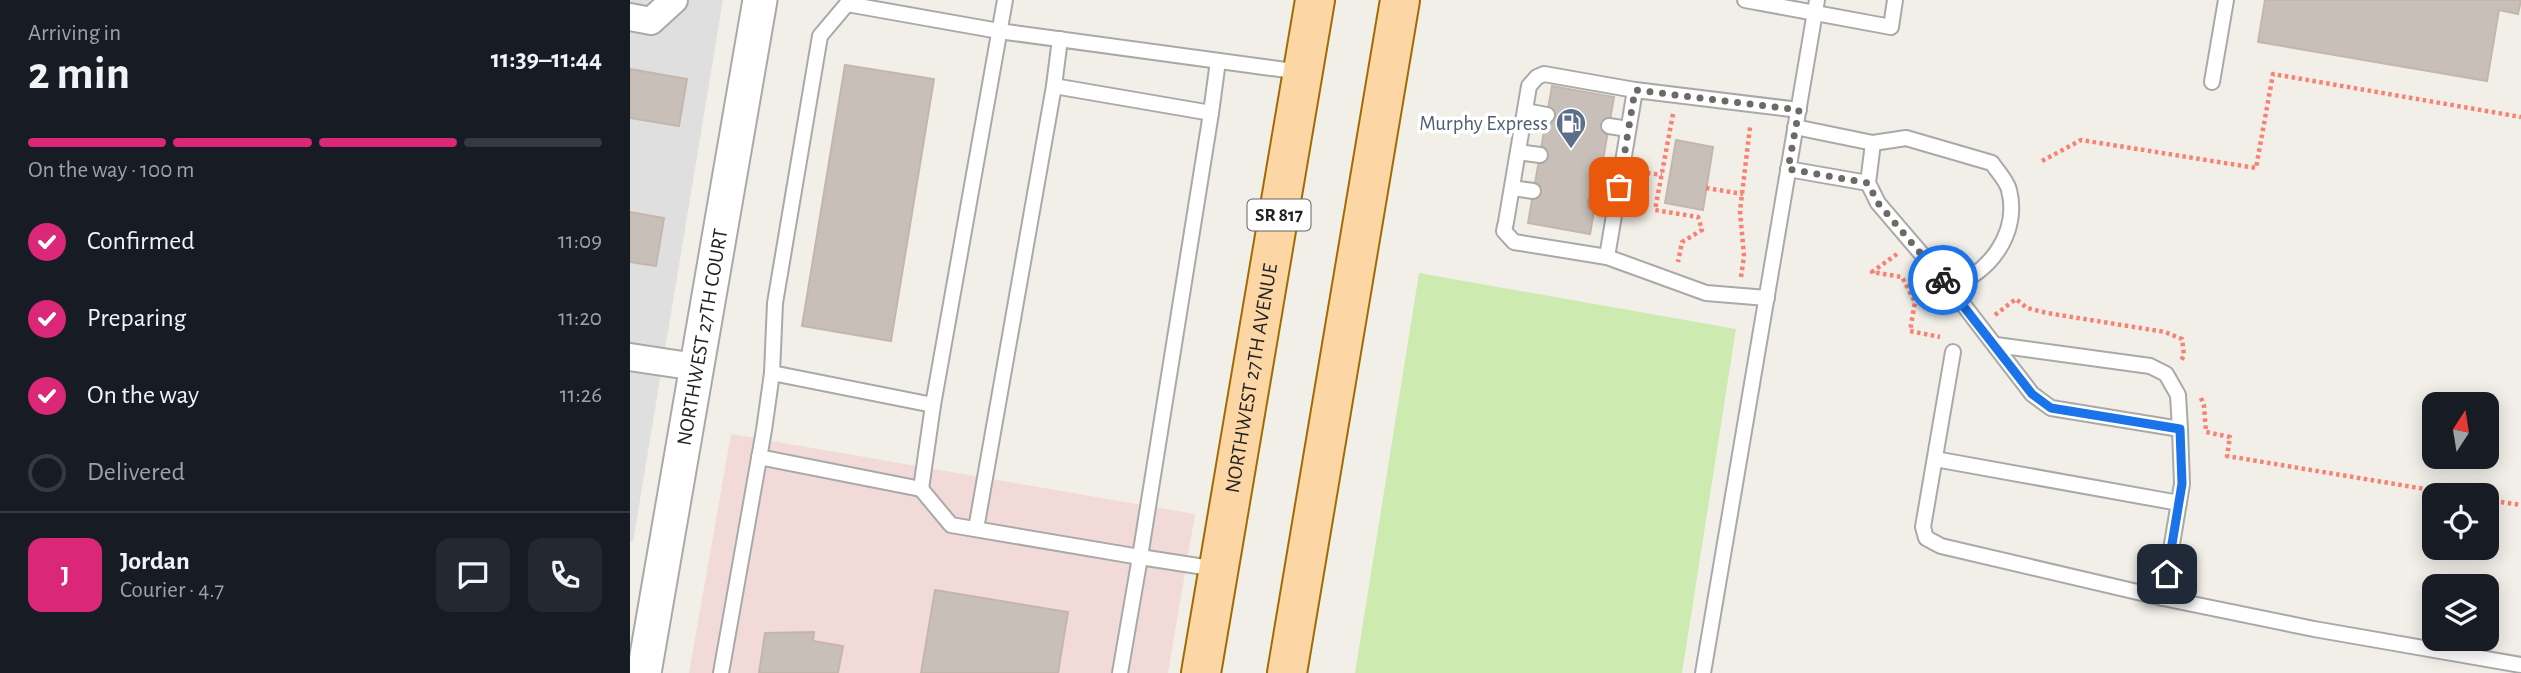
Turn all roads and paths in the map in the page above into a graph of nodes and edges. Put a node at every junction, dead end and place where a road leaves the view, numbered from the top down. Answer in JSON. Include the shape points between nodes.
{"nodes":[{"id":1,"x":674,"y":0,"type":"edge"},
{"id":2,"x":1004,"y":0,"type":"edge"},
{"id":3,"x":1315,"y":0,"type":"edge"},
{"id":4,"x":1400,"y":0,"type":"edge"},
{"id":5,"x":1745,"y":0,"type":"edge"},
{"id":6,"x":1895,"y":0,"type":"edge"},
{"id":7,"x":2226,"y":0,"type":"edge"},
{"id":8,"x":754,"y":1,"type":"edge"},
{"id":9,"x":848,"y":2,"type":"edge"},
{"id":10,"x":1816,"y":6,"type":"edge"},
{"id":11,"x":630,"y":17,"type":"edge"},
{"id":12,"x":999,"y":31,"type":"junction"},
{"id":13,"x":1060,"y":39,"type":"junction"},
{"id":14,"x":1218,"y":61,"type":"junction"},
{"id":15,"x":1303,"y":72,"type":"junction"},
{"id":16,"x":2212,"y":82,"type":"dead end"},
{"id":17,"x":1054,"y":86,"type":"junction"},
{"id":18,"x":1635,"y":90,"type":"junction"},
{"id":19,"x":1799,"y":110,"type":"junction"},
{"id":20,"x":1525,"y":111,"type":"junction"},
{"id":21,"x":1211,"y":113,"type":"junction"},
{"id":22,"x":1673,"y":113,"type":"dead end"},
{"id":23,"x":1547,"y":115,"type":"dead end"},
{"id":24,"x":2521,"y":117,"type":"edge"},
{"id":25,"x":1740,"y":124,"type":"dead end"},
{"id":26,"x":1609,"y":126,"type":"dead end"},
{"id":27,"x":1796,"y":127,"type":"junction"},
{"id":28,"x":1628,"y":129,"type":"junction"},
{"id":29,"x":1873,"y":143,"type":"junction"},
{"id":30,"x":1518,"y":152,"type":"junction"},
{"id":31,"x":1540,"y":155,"type":"dead end"},
{"id":32,"x":2042,"y":161,"type":"dead end"},
{"id":33,"x":1602,"y":166,"type":"dead end"},
{"id":34,"x":1622,"y":169,"type":"junction"},
{"id":35,"x":1788,"y":169,"type":"junction"},
{"id":36,"x":1868,"y":183,"type":"junction"},
{"id":37,"x":1511,"y":188,"type":"junction"},
{"id":38,"x":1706,"y":188,"type":"dead end"},
{"id":39,"x":1533,"y":191,"type":"dead end"},
{"id":40,"x":1743,"y":194,"type":"junction"},
{"id":41,"x":1596,"y":203,"type":"dead end"},
{"id":42,"x":1616,"y":205,"type":"junction"},
{"id":43,"x":1897,"y":254,"type":"dead end"},
{"id":44,"x":1607,"y":257,"type":"junction"},
{"id":45,"x":1675,"y":281,"type":"junction"},
{"id":46,"x":1948,"y":286,"type":"junction"},
{"id":47,"x":1738,"y":295,"type":"junction"},
{"id":48,"x":1767,"y":298,"type":"junction"},
{"id":49,"x":1948,"y":332,"type":"dead end"},
{"id":50,"x":1996,"y":345,"type":"junction"},
{"id":51,"x":1952,"y":352,"type":"dead end"},
{"id":52,"x":630,"y":357,"type":"edge"},
{"id":53,"x":696,"y":368,"type":"junction"},
{"id":54,"x":772,"y":373,"type":"junction"},
{"id":55,"x":933,"y":405,"type":"junction"},
{"id":56,"x":2180,"y":429,"type":"junction"},
{"id":57,"x":759,"y":457,"type":"junction"},
{"id":58,"x":1935,"y":459,"type":"junction"},
{"id":59,"x":921,"y":489,"type":"junction"},
{"id":60,"x":2499,"y":502,"type":"edge"},
{"id":61,"x":2179,"y":503,"type":"junction"},
{"id":62,"x":2521,"y":505,"type":"edge"},
{"id":63,"x":976,"y":529,"type":"junction"},
{"id":64,"x":1140,"y":557,"type":"junction"},
{"id":65,"x":1219,"y":569,"type":"junction"},
{"id":66,"x":2164,"y":598,"type":"junction"},
{"id":67,"x":2521,"y":665,"type":"edge"},
{"id":68,"x":644,"y":673,"type":"edge"},
{"id":69,"x":721,"y":673,"type":"edge"},
{"id":70,"x":1120,"y":673,"type":"edge"},
{"id":71,"x":1201,"y":673,"type":"edge"},
{"id":72,"x":1287,"y":673,"type":"edge"},
{"id":73,"x":1703,"y":673,"type":"edge"}],
"edges":[{"from":1,"to":11,"type":"street","via":[[651,21]]},
{"from":2,"to":12,"type":"lane"},
{"from":3,"to":15,"type":"main road","name":"NORTHWEST 27TH AVENUE","number":"SR 817"},
{"from":4,"to":72,"type":"main road"},
{"from":5,"to":10,"type":"lane"},
{"from":6,"to":10,"type":"lane","via":[[1891,27]]},
{"from":7,"to":16,"type":"lane"},
{"from":8,"to":53,"type":"street","name":"NORTHWEST 27TH COURT"},
{"from":9,"to":12,"type":"lane"},
{"from":9,"to":54,"type":"lane","via":[[820,36],[775,303]]},
{"from":10,"to":19,"type":"lane"},
{"from":12,"to":13,"type":"lane"},
{"from":12,"to":55,"type":"lane"},
{"from":13,"to":14,"type":"lane"},
{"from":13,"to":17,"type":"lane"},
{"from":14,"to":15,"type":"lane"},
{"from":14,"to":21,"type":"lane"},
{"from":15,"to":65,"type":"main road","name":"NORTHWEST 27TH AVENUE","number":"SR 817"},
{"from":17,"to":21,"type":"lane"},
{"from":17,"to":63,"type":"lane"},
{"from":18,"to":19,"type":"lane"},
{"from":18,"to":20,"type":"lane","via":[[1544,74],[1529,86]]},
{"from":18,"to":28,"type":"lane"},
{"from":19,"to":27,"type":"lane"},
{"from":20,"to":23,"type":"lane"},
{"from":20,"to":30,"type":"lane"},
{"from":21,"to":64,"type":"lane"},
{"from":22,"to":45,"type":"path","via":[[1655,210],[1698,217],[1702,230],[1682,242]]},
{"from":24,"to":32,"type":"path","via":[[2273,74],[2256,168],[2081,140]]},
{"from":25,"to":40,"type":"path","via":[[1751,127]]},
{"from":26,"to":28,"type":"lane"},
{"from":27,"to":29,"type":"lane"},
{"from":27,"to":35,"type":"lane"},
{"from":28,"to":34,"type":"lane"},
{"from":29,"to":36,"type":"lane"},
{"from":29,"to":46,"type":"lane","via":[[1906,138],[1992,163],[2009,189],[2011,224],[1995,257],[1964,282]]},
{"from":30,"to":31,"type":"lane"},
{"from":30,"to":37,"type":"lane"},
{"from":33,"to":34,"type":"lane"},
{"from":34,"to":42,"type":"lane"},
{"from":35,"to":36,"type":"lane"},
{"from":35,"to":48,"type":"lane"},
{"from":36,"to":46,"type":"lane","via":[[1878,203]]},
{"from":37,"to":39,"type":"lane"},
{"from":37,"to":44,"type":"lane","via":[[1504,231],[1514,242]]},
{"from":38,"to":40,"type":"path"},
{"from":40,"to":47,"type":"path","via":[[1740,211],[1745,256]]},
{"from":41,"to":42,"type":"lane"},
{"from":42,"to":44,"type":"lane"},
{"from":43,"to":49,"type":"path","via":[[1872,272],[1902,277],[1915,302],[1910,331],[1943,337]]},
{"from":44,"to":45,"type":"lane"},
{"from":45,"to":47,"type":"lane","via":[[1706,293]]},
{"from":46,"to":50,"type":"lane"},
{"from":47,"to":48,"type":"lane"},
{"from":48,"to":73,"type":"lane"},
{"from":50,"to":56,"type":"lane","via":[[2032,394],[2051,408]]},
{"from":50,"to":56,"type":"lane","via":[[2150,366],[2166,374],[2178,396]]},
{"from":51,"to":58,"type":"lane"},
{"from":52,"to":53,"type":"street"},
{"from":53,"to":68,"type":"street","name":"NORTHWEST 27TH COURT"},
{"from":54,"to":55,"type":"lane"},
{"from":54,"to":57,"type":"lane"},
{"from":55,"to":59,"type":"lane"},
{"from":56,"to":61,"type":"lane"},
{"from":57,"to":59,"type":"lane"},
{"from":57,"to":69,"type":"lane"},
{"from":58,"to":61,"type":"lane"},
{"from":58,"to":66,"type":"lane","via":[[1923,527],[1926,538],[1941,546]]},
{"from":59,"to":63,"type":"lane","via":[[951,525]]},
{"from":60,"to":62,"type":"path"},
{"from":61,"to":66,"type":"lane"},
{"from":63,"to":64,"type":"lane"},
{"from":64,"to":65,"type":"lane"},
{"from":64,"to":70,"type":"lane"},
{"from":65,"to":71,"type":"main road","name":"NORTHWEST 27TH AVENUE","number":"SR 817"},
{"from":66,"to":67,"type":"lane"}]}
